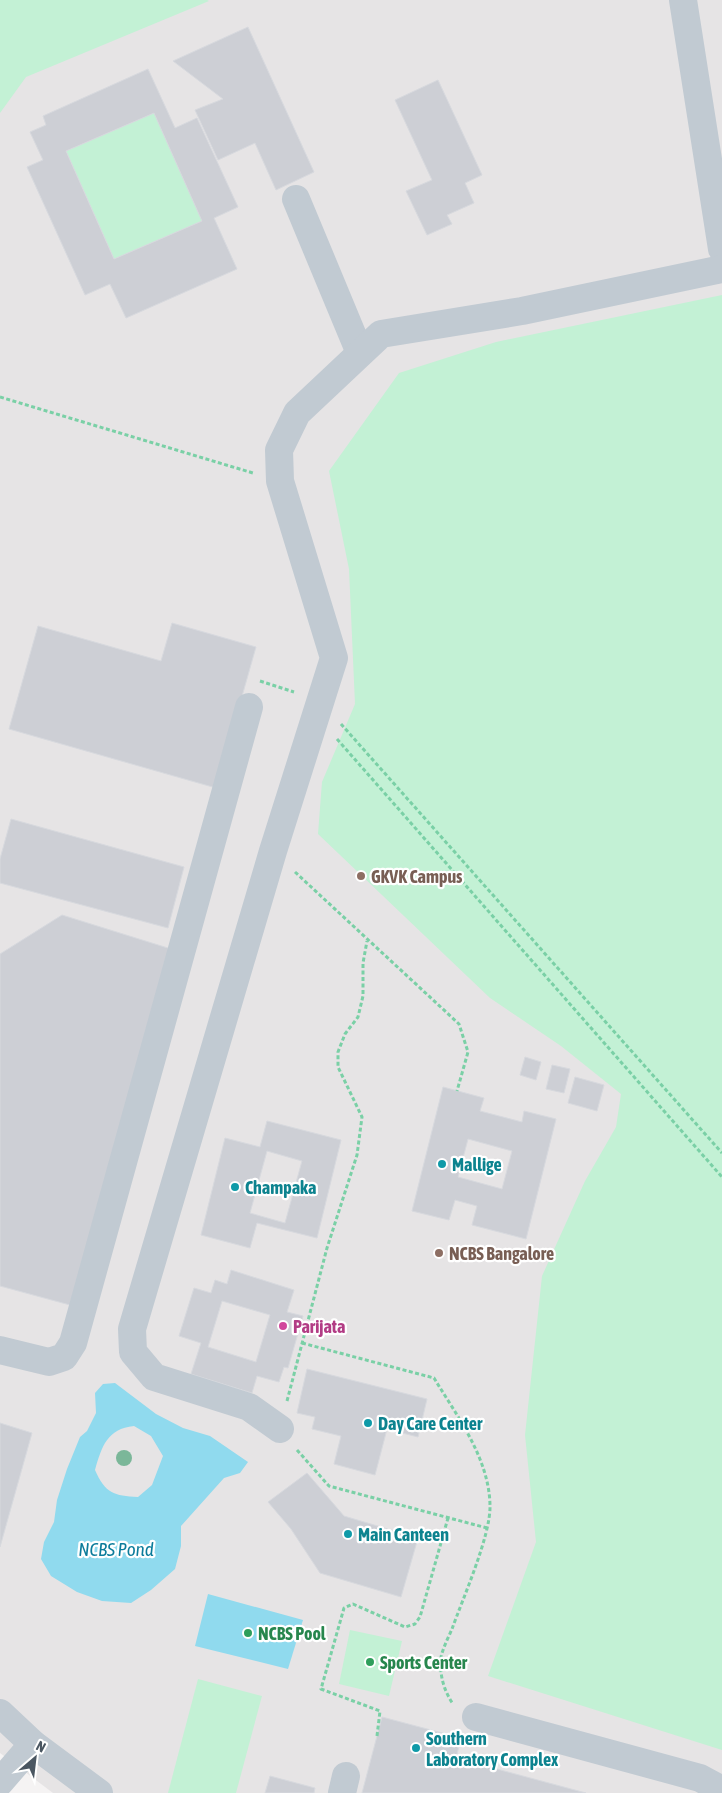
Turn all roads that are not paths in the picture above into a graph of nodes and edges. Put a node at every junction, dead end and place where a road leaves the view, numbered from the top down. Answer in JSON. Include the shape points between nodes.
{"nodes":[{"id":1,"x":683,"y":0,"type":"edge"},
{"id":2,"x":296,"y":199,"type":"dead end"},
{"id":3,"x":722,"y":249,"type":"edge"},
{"id":4,"x":722,"y":270,"type":"edge"},
{"id":5,"x":360,"y":353,"type":"junction"},
{"id":6,"x":249,"y":707,"type":"dead end"},
{"id":7,"x":0,"y":1350,"type":"edge"},
{"id":8,"x":280,"y":1429,"type":"road end"},
{"id":9,"x":0,"y":1713,"type":"edge"},
{"id":10,"x":476,"y":1717,"type":"road end"},
{"id":11,"x":33,"y":1744,"type":"junction"},
{"id":12,"x":0,"y":1782,"type":"edge"},
{"id":13,"x":722,"y":1790,"type":"edge"},
{"id":14,"x":99,"y":1793,"type":"edge"}],
"edges":[{"from":1,"to":3,"type":"lane"},
{"from":2,"to":5,"type":"lane"},
{"from":4,"to":5,"type":"lane","via":[[522,311],[380,334]]},
{"from":5,"to":8,"type":"lane","via":[[297,413],[279,450],[280,480],[334,658],[273,851],[132,1329],[133,1352],[154,1377],[249,1407]]},
{"from":6,"to":7,"type":"lane","via":[[73,1343],[64,1357],[49,1362]]},
{"from":9,"to":11,"type":"lane"},
{"from":10,"to":13,"type":"lane","via":[[700,1778]]},
{"from":11,"to":12,"type":"lane"},
{"from":11,"to":14,"type":"lane"}]}
